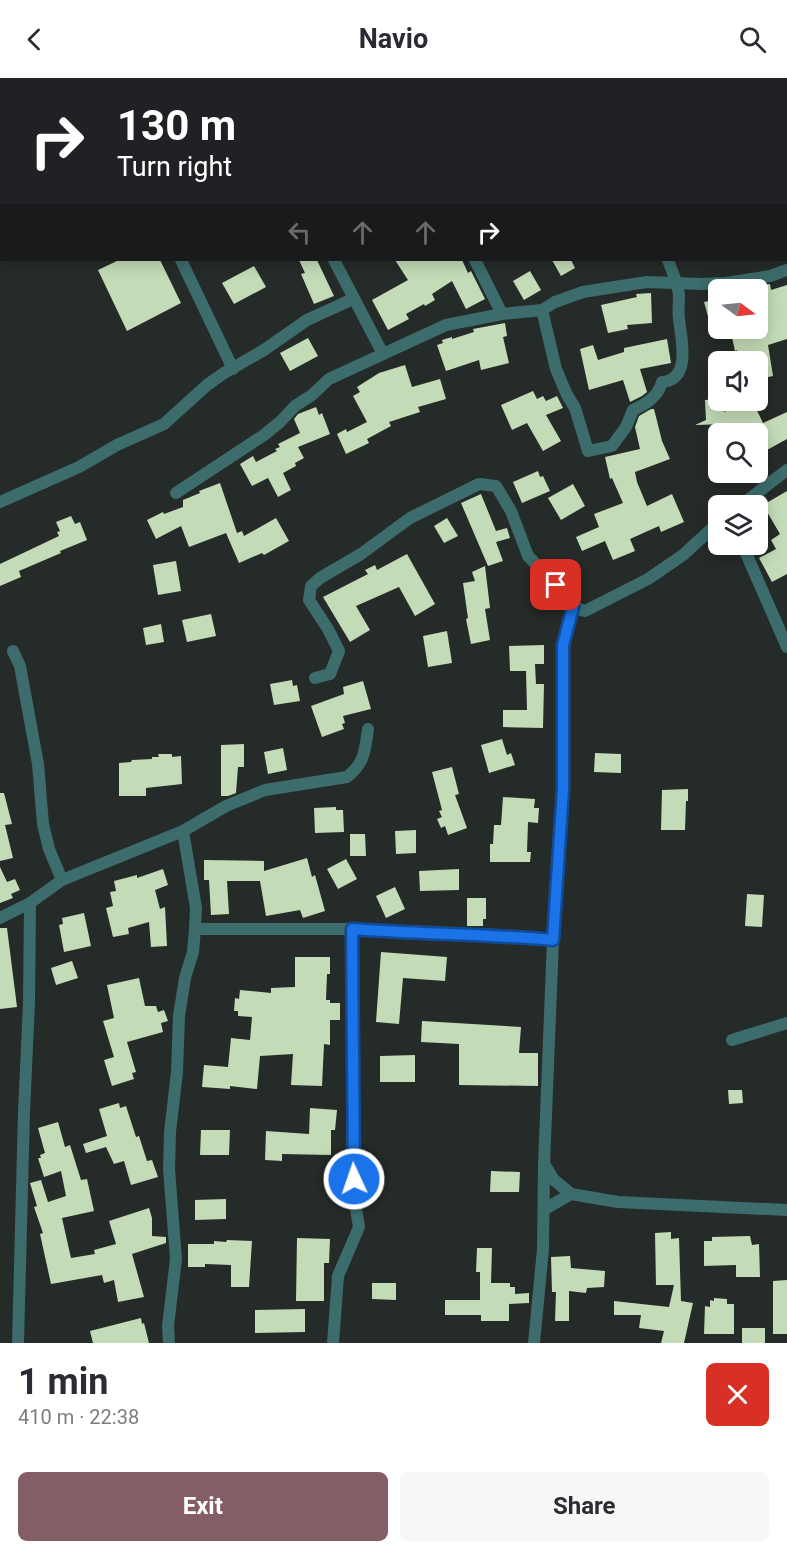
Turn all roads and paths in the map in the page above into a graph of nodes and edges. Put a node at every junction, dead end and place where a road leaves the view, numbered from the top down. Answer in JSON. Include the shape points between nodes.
{"nodes":[{"id":1,"x":181,"y":261,"type":"edge"},
{"id":2,"x":334,"y":261,"type":"edge"},
{"id":3,"x":476,"y":261,"type":"edge"},
{"id":4,"x":668,"y":261,"type":"edge"},
{"id":5,"x":787,"y":270,"type":"edge"},
{"id":6,"x":676,"y":284,"type":"junction"},
{"id":7,"x":353,"y":299,"type":"junction"},
{"id":8,"x":542,"y":310,"type":"junction"},
{"id":9,"x":502,"y":314,"type":"junction"},
{"id":10,"x":383,"y":354,"type":"junction"},
{"id":11,"x":233,"y":369,"type":"junction"},
{"id":12,"x":787,"y":470,"type":"edge"},
{"id":13,"x":176,"y":492,"type":"dead end"},
{"id":14,"x":754,"y":495,"type":"edge"},
{"id":15,"x":0,"y":502,"type":"edge"},
{"id":16,"x":708,"y":532,"type":"edge"},
{"id":17,"x":747,"y":555,"type":"edge"},
{"id":18,"x":573,"y":607,"type":"junction"},
{"id":19,"x":787,"y":647,"type":"edge"},
{"id":20,"x":13,"y":651,"type":"dead end"},
{"id":21,"x":315,"y":678,"type":"dead end"},
{"id":22,"x":368,"y":729,"type":"dead end"},
{"id":23,"x":183,"y":831,"type":"junction"},
{"id":24,"x":62,"y":880,"type":"junction"},
{"id":25,"x":30,"y":903,"type":"junction"},
{"id":26,"x":0,"y":918,"type":"edge"},
{"id":27,"x":195,"y":929,"type":"junction"},
{"id":28,"x":352,"y":929,"type":"junction"},
{"id":29,"x":553,"y":940,"type":"junction"},
{"id":30,"x":787,"y":1023,"type":"edge"},
{"id":31,"x":732,"y":1041,"type":"dead end"},
{"id":32,"x":544,"y":1164,"type":"junction"},
{"id":33,"x":571,"y":1194,"type":"junction"},
{"id":34,"x":545,"y":1209,"type":"junction"},
{"id":35,"x":787,"y":1210,"type":"edge"},
{"id":36,"x":18,"y":1343,"type":"edge"},
{"id":37,"x":169,"y":1343,"type":"edge"},
{"id":38,"x":333,"y":1343,"type":"edge"},
{"id":39,"x":534,"y":1343,"type":"edge"}],
"edges":[{"from":1,"to":11,"type":"street"},
{"from":2,"to":7,"type":"street"},
{"from":3,"to":9,"type":"street"},
{"from":4,"to":6,"type":"street"},
{"from":5,"to":6,"type":"street","via":[[726,283]]},
{"from":6,"to":8,"type":"street","via":[[647,282],[583,292]]},
{"from":6,"to":8,"type":"street","via":[[683,355],[676,377],[662,382],[647,404],[633,410],[612,446],[588,451],[575,408],[556,369]]},
{"from":7,"to":10,"type":"street"},
{"from":7,"to":11,"type":"street","via":[[307,320]]},
{"from":8,"to":9,"type":"street"},
{"from":9,"to":10,"type":"street","via":[[446,325]]},
{"from":10,"to":13,"type":"street","via":[[329,380],[264,435]]},
{"from":11,"to":15,"type":"street","via":[[164,424]]},
{"from":12,"to":14,"type":"street"},
{"from":16,"to":18,"type":"street","via":[[648,579],[585,610]]},
{"from":17,"to":19,"type":"street"},
{"from":18,"to":21,"type":"street","via":[[528,556],[511,511],[496,486],[479,484],[410,518],[311,586],[309,600],[339,651],[330,674]]},
{"from":18,"to":29,"type":"street","via":[[563,645],[563,789]]},
{"from":20,"to":24,"type":"street","via":[[20,666],[38,764],[45,832]]},
{"from":22,"to":23,"type":"street","via":[[362,760],[347,777],[265,790],[226,806]]},
{"from":23,"to":24,"type":"street"},
{"from":23,"to":27,"type":"street","via":[[196,908]]},
{"from":24,"to":25,"type":"street"},
{"from":25,"to":26,"type":"street"},
{"from":25,"to":36,"type":"street"},
{"from":27,"to":28,"type":"street"},
{"from":27,"to":37,"type":"street","via":[[179,1016],[170,1132],[176,1259]]},
{"from":28,"to":29,"type":"street"},
{"from":28,"to":38,"type":"street","via":[[352,1146],[359,1227],[338,1276]]},
{"from":29,"to":32,"type":"street"},
{"from":30,"to":31,"type":"street"},
{"from":32,"to":33,"type":"street","via":[[554,1180]]},
{"from":32,"to":34,"type":"street"},
{"from":33,"to":34,"type":"street"},
{"from":33,"to":35,"type":"street","via":[[618,1202]]},
{"from":34,"to":39,"type":"street"}]}
